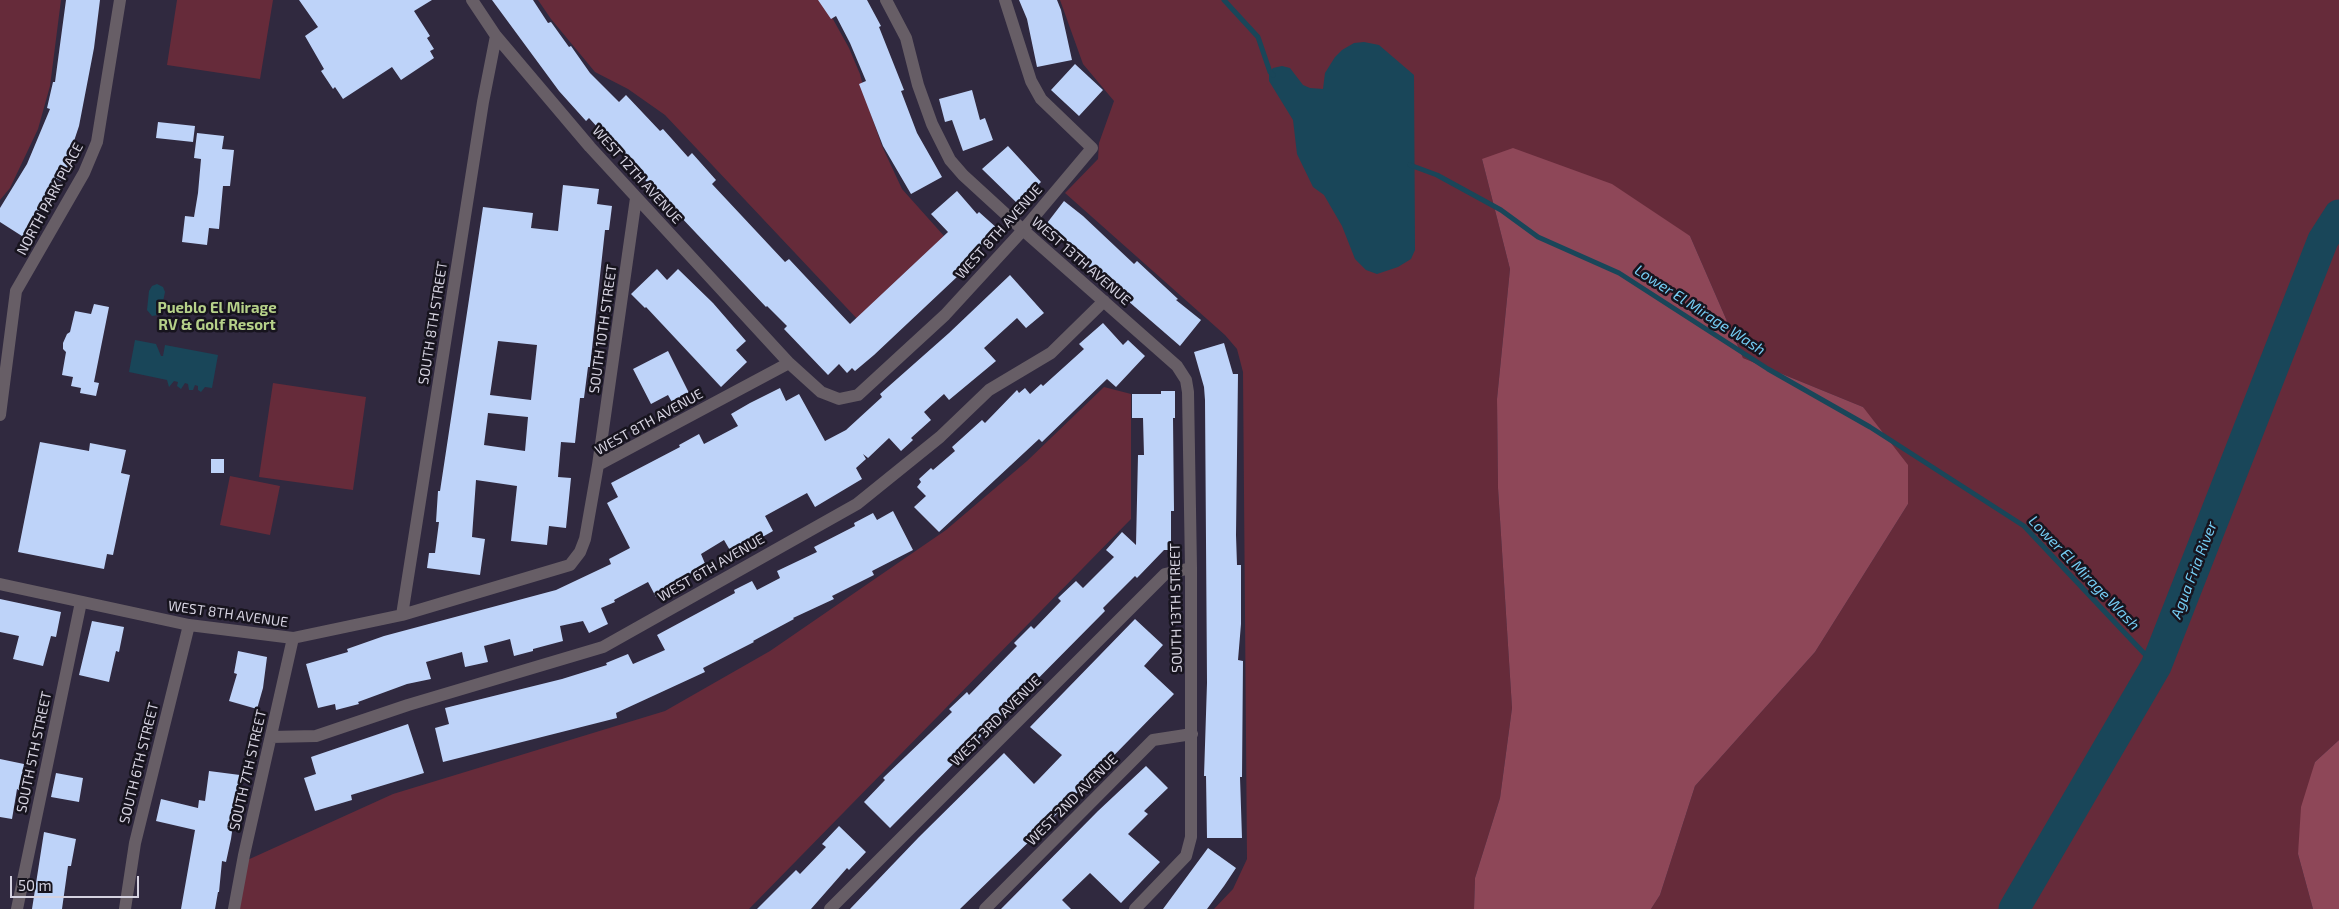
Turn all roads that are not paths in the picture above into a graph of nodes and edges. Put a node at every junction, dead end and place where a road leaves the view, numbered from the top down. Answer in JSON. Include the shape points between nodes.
{"nodes":[{"id":1,"x":120,"y":0,"type":"edge"},
{"id":2,"x":472,"y":0,"type":"edge"},
{"id":3,"x":886,"y":0,"type":"edge"},
{"id":4,"x":1005,"y":0,"type":"edge"},
{"id":5,"x":496,"y":36,"type":"junction"},
{"id":6,"x":636,"y":198,"type":"junction"},
{"id":7,"x":1023,"y":230,"type":"junction"},
{"id":8,"x":1104,"y":301,"type":"junction"},
{"id":9,"x":789,"y":363,"type":"junction"},
{"id":10,"x":1186,"y":380,"type":"joint"},
{"id":11,"x":0,"y":415,"type":"edge"},
{"id":12,"x":598,"y":465,"type":"junction"},
{"id":13,"x":1191,"y":568,"type":"junction"},
{"id":14,"x":0,"y":584,"type":"edge"},
{"id":15,"x":81,"y":602,"type":"junction"},
{"id":16,"x":402,"y":615,"type":"junction"},
{"id":17,"x":189,"y":626,"type":"junction"},
{"id":18,"x":293,"y":638,"type":"junction"},
{"id":19,"x":1192,"y":734,"type":"junction"},
{"id":20,"x":271,"y":737,"type":"junction"},
{"id":21,"x":17,"y":909,"type":"edge"},
{"id":22,"x":125,"y":909,"type":"edge"},
{"id":23,"x":234,"y":909,"type":"edge"},
{"id":24,"x":830,"y":909,"type":"edge"},
{"id":25,"x":984,"y":909,"type":"edge"},
{"id":26,"x":1135,"y":909,"type":"edge"}],
"edges":[{"from":1,"to":11,"type":"street","name":"NORTH PARK PLACE","via":[[97,142],[84,173],[16,291]]},
{"from":2,"to":5,"type":"street","name":"WEST 12TH AVENUE"},
{"from":3,"to":7,"type":"street","name":"WEST 13TH AVENUE","via":[[906,38],[932,124],[950,160]]},
{"from":4,"to":7,"type":"street","name":"WEST 8TH AVENUE","via":[[1031,81],[1041,99],[1092,148]]},
{"from":5,"to":6,"type":"street","name":"WEST 12TH AVENUE"},
{"from":5,"to":16,"type":"street","name":"SOUTH 8TH STREET"},
{"from":6,"to":9,"type":"street","name":"WEST 12TH AVENUE"},
{"from":6,"to":12,"type":"street","name":"SOUTH 10TH STREET"},
{"from":7,"to":8,"type":"street","name":"WEST 13TH AVENUE"},
{"from":7,"to":9,"type":"street","name":"WEST 8TH AVENUE","via":[[945,315],[858,395],[838,399],[821,392]]},
{"from":8,"to":10,"type":"street","name":"WEST 13TH AVENUE","via":[[1177,366]]},
{"from":8,"to":20,"type":"street","name":"WEST 6TH AVENUE","via":[[1051,353],[989,390],[940,437],[857,504],[603,647],[316,736]]},
{"from":9,"to":12,"type":"street","name":"WEST 8TH AVENUE"},
{"from":10,"to":13,"type":"street","name":"SOUTH 13TH STREET"},
{"from":12,"to":16,"type":"street","name":"WEST 8TH AVENUE","via":[[585,540],[570,565]]},
{"from":13,"to":19,"type":"street","name":"SOUTH 13TH STREET"},
{"from":13,"to":24,"type":"street","name":"WEST 3RD AVENUE","via":[[1165,574]]},
{"from":14,"to":15,"type":"street","name":"WEST 8TH AVENUE"},
{"from":15,"to":17,"type":"street","name":"WEST 8TH AVENUE"},
{"from":15,"to":21,"type":"street","name":"SOUTH 5TH STREET"},
{"from":16,"to":18,"type":"street","name":"WEST 8TH AVENUE"},
{"from":17,"to":18,"type":"street","name":"WEST 8TH AVENUE"},
{"from":17,"to":22,"type":"street","name":"SOUTH 6TH STREET","via":[[135,843]]},
{"from":18,"to":20,"type":"street","name":"SOUTH 7TH STREET"},
{"from":19,"to":25,"type":"street","name":"WEST 2ND AVENUE","via":[[1153,740]]},
{"from":19,"to":26,"type":"street","name":"SOUTH 13TH STREET","via":[[1191,837],[1186,856]]},
{"from":20,"to":23,"type":"street","name":"SOUTH 7TH STREET"}]}
